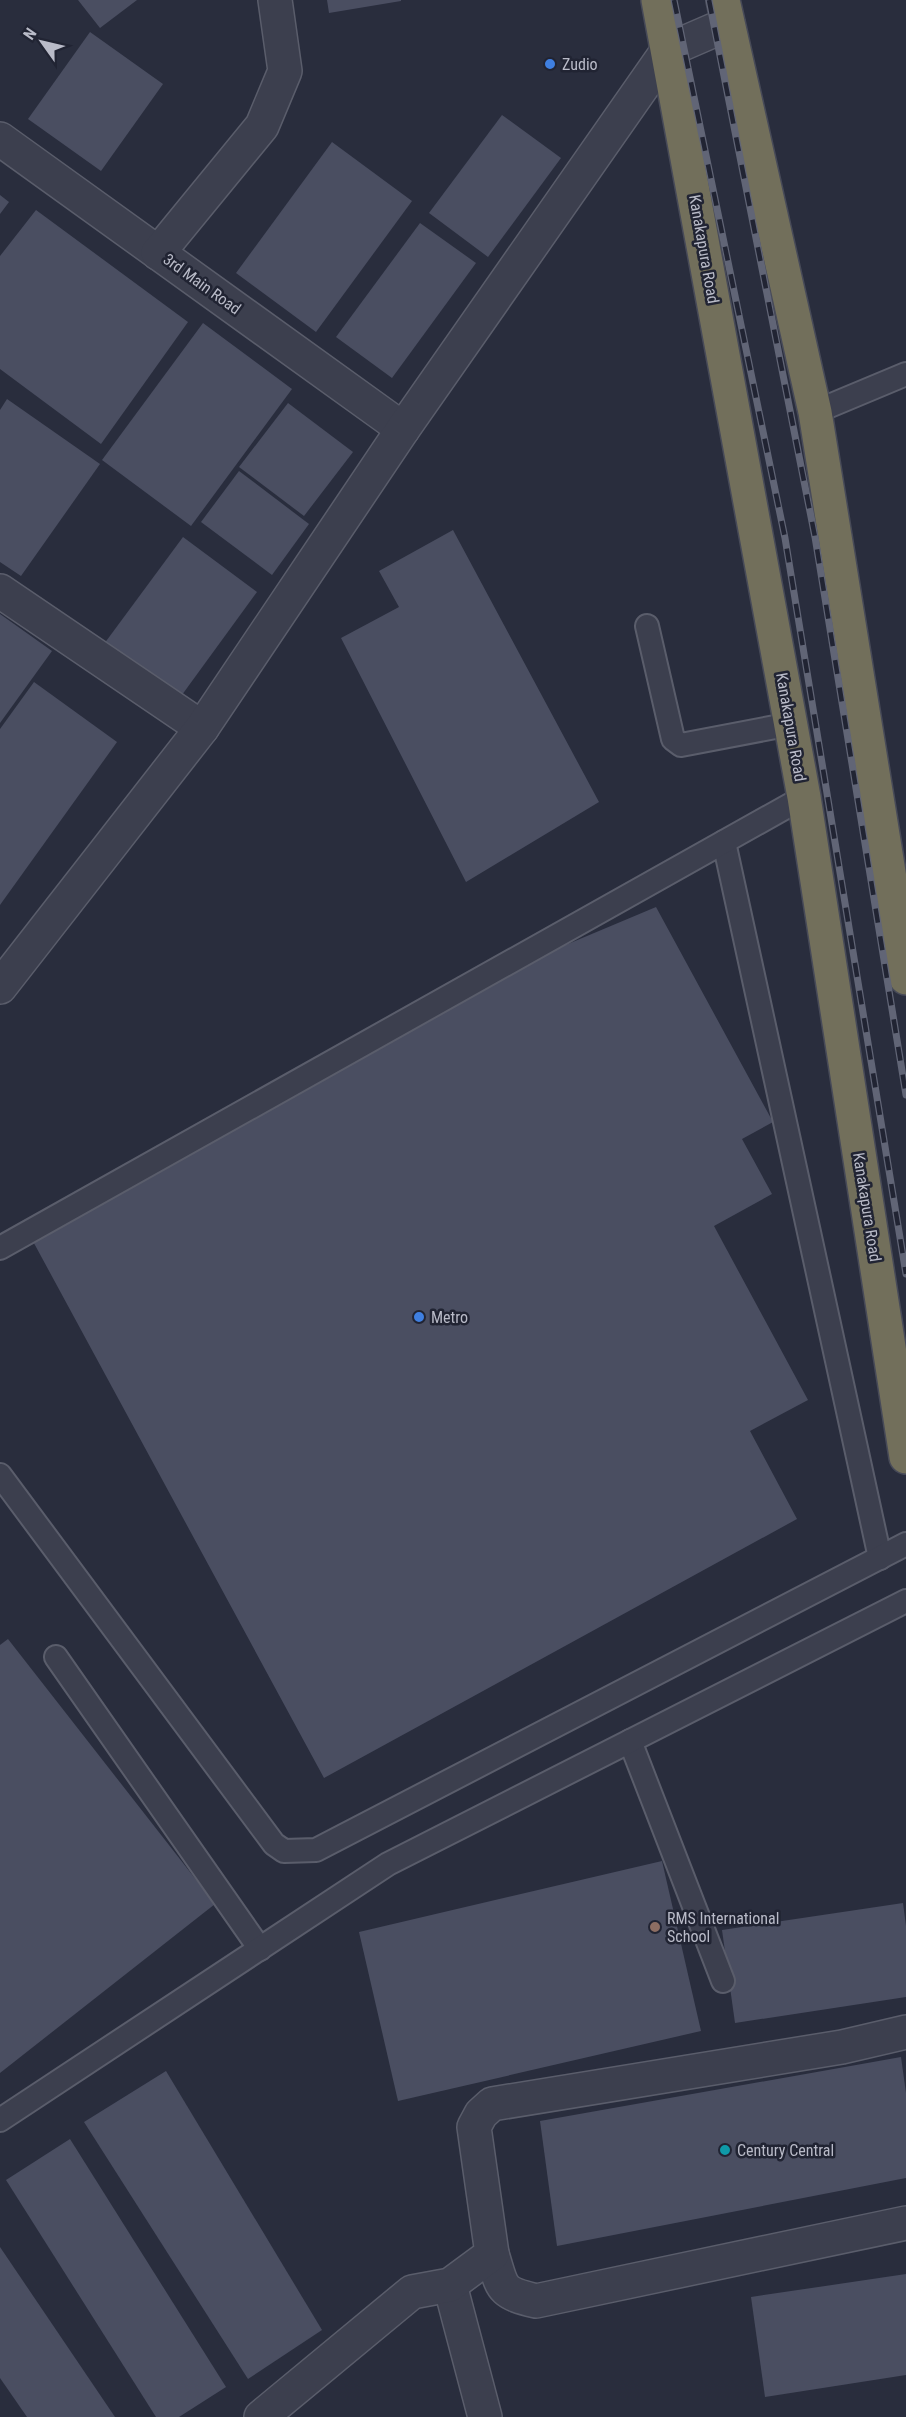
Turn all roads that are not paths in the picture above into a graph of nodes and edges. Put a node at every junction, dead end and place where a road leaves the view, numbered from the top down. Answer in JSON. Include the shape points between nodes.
{"nodes":[{"id":1,"x":275,"y":0,"type":"edge"},
{"id":2,"x":658,"y":0,"type":"edge"},
{"id":3,"x":726,"y":12,"type":"edge"},
{"id":4,"x":668,"y":50,"type":"junction"},
{"id":5,"x":0,"y":139,"type":"edge"},
{"id":6,"x":158,"y":253,"type":"junction"},
{"id":7,"x":906,"y":374,"type":"edge"},
{"id":8,"x":816,"y":412,"type":"junction"},
{"id":9,"x":404,"y":429,"type":"junction"},
{"id":10,"x":0,"y":591,"type":"edge"},
{"id":11,"x":647,"y":626,"type":"dead end"},
{"id":12,"x":790,"y":724,"type":"junction"},
{"id":13,"x":202,"y":728,"type":"junction"},
{"id":14,"x":804,"y":797,"type":"junction"},
{"id":15,"x":724,"y":842,"type":"junction"},
{"id":16,"x":906,"y":978,"type":"edge"},
{"id":17,"x":0,"y":987,"type":"edge"},
{"id":18,"x":0,"y":1248,"type":"edge"},
{"id":19,"x":906,"y":1457,"type":"edge"},
{"id":20,"x":0,"y":1475,"type":"edge"},
{"id":21,"x":906,"y":1544,"type":"edge"},
{"id":22,"x":880,"y":1558,"type":"junction"},
{"id":23,"x":906,"y":1601,"type":"edge"},
{"id":24,"x":56,"y":1657,"type":"dead end"},
{"id":25,"x":630,"y":1742,"type":"junction"},
{"id":26,"x":260,"y":1949,"type":"junction"},
{"id":27,"x":723,"y":1981,"type":"dead end"},
{"id":28,"x":906,"y":2032,"type":"edge"},
{"id":29,"x":0,"y":2120,"type":"edge"},
{"id":30,"x":906,"y":2223,"type":"edge"},
{"id":31,"x":492,"y":2254,"type":"junction"},
{"id":32,"x":450,"y":2285,"type":"junction"},
{"id":33,"x":261,"y":2417,"type":"edge"},
{"id":34,"x":485,"y":2417,"type":"edge"}],
"edges":[{"from":1,"to":6,"type":"street","via":[[285,71],[262,126]]},
{"from":2,"to":4,"type":"highway","name":"Kanakapura Road"},
{"from":3,"to":4,"type":"street"},
{"from":3,"to":8,"type":"highway"},
{"from":4,"to":9,"type":"street"},
{"from":4,"to":12,"type":"highway","name":"Kanakapura Road"},
{"from":5,"to":6,"type":"street","name":"3rd Main Road"},
{"from":6,"to":9,"type":"street","name":"3rd Main Road"},
{"from":7,"to":8,"type":"lane"},
{"from":8,"to":16,"type":"highway"},
{"from":9,"to":13,"type":"street"},
{"from":10,"to":13,"type":"street"},
{"from":11,"to":12,"type":"lane","via":[[673,739],[681,745]]},
{"from":12,"to":14,"type":"highway","name":"Kanakapura Road"},
{"from":13,"to":17,"type":"street"},
{"from":14,"to":15,"type":"lane"},
{"from":14,"to":19,"type":"highway","name":"Kanakapura Road"},
{"from":15,"to":18,"type":"lane"},
{"from":15,"to":22,"type":"lane"},
{"from":20,"to":22,"type":"lane","via":[[274,1845],[284,1851],[316,1850]]},
{"from":21,"to":22,"type":"lane"},
{"from":23,"to":25,"type":"lane"},
{"from":24,"to":26,"type":"lane"},
{"from":25,"to":26,"type":"lane","via":[[388,1864]]},
{"from":25,"to":27,"type":"lane"},
{"from":26,"to":29,"type":"lane"},
{"from":28,"to":31,"type":"street","via":[[842,2047],[492,2104],[474,2127]]},
{"from":30,"to":31,"type":"street","via":[[536,2301],[512,2295],[502,2287]]},
{"from":31,"to":32,"type":"street"},
{"from":32,"to":33,"type":"street","via":[[412,2292]]},
{"from":32,"to":34,"type":"street"}]}
